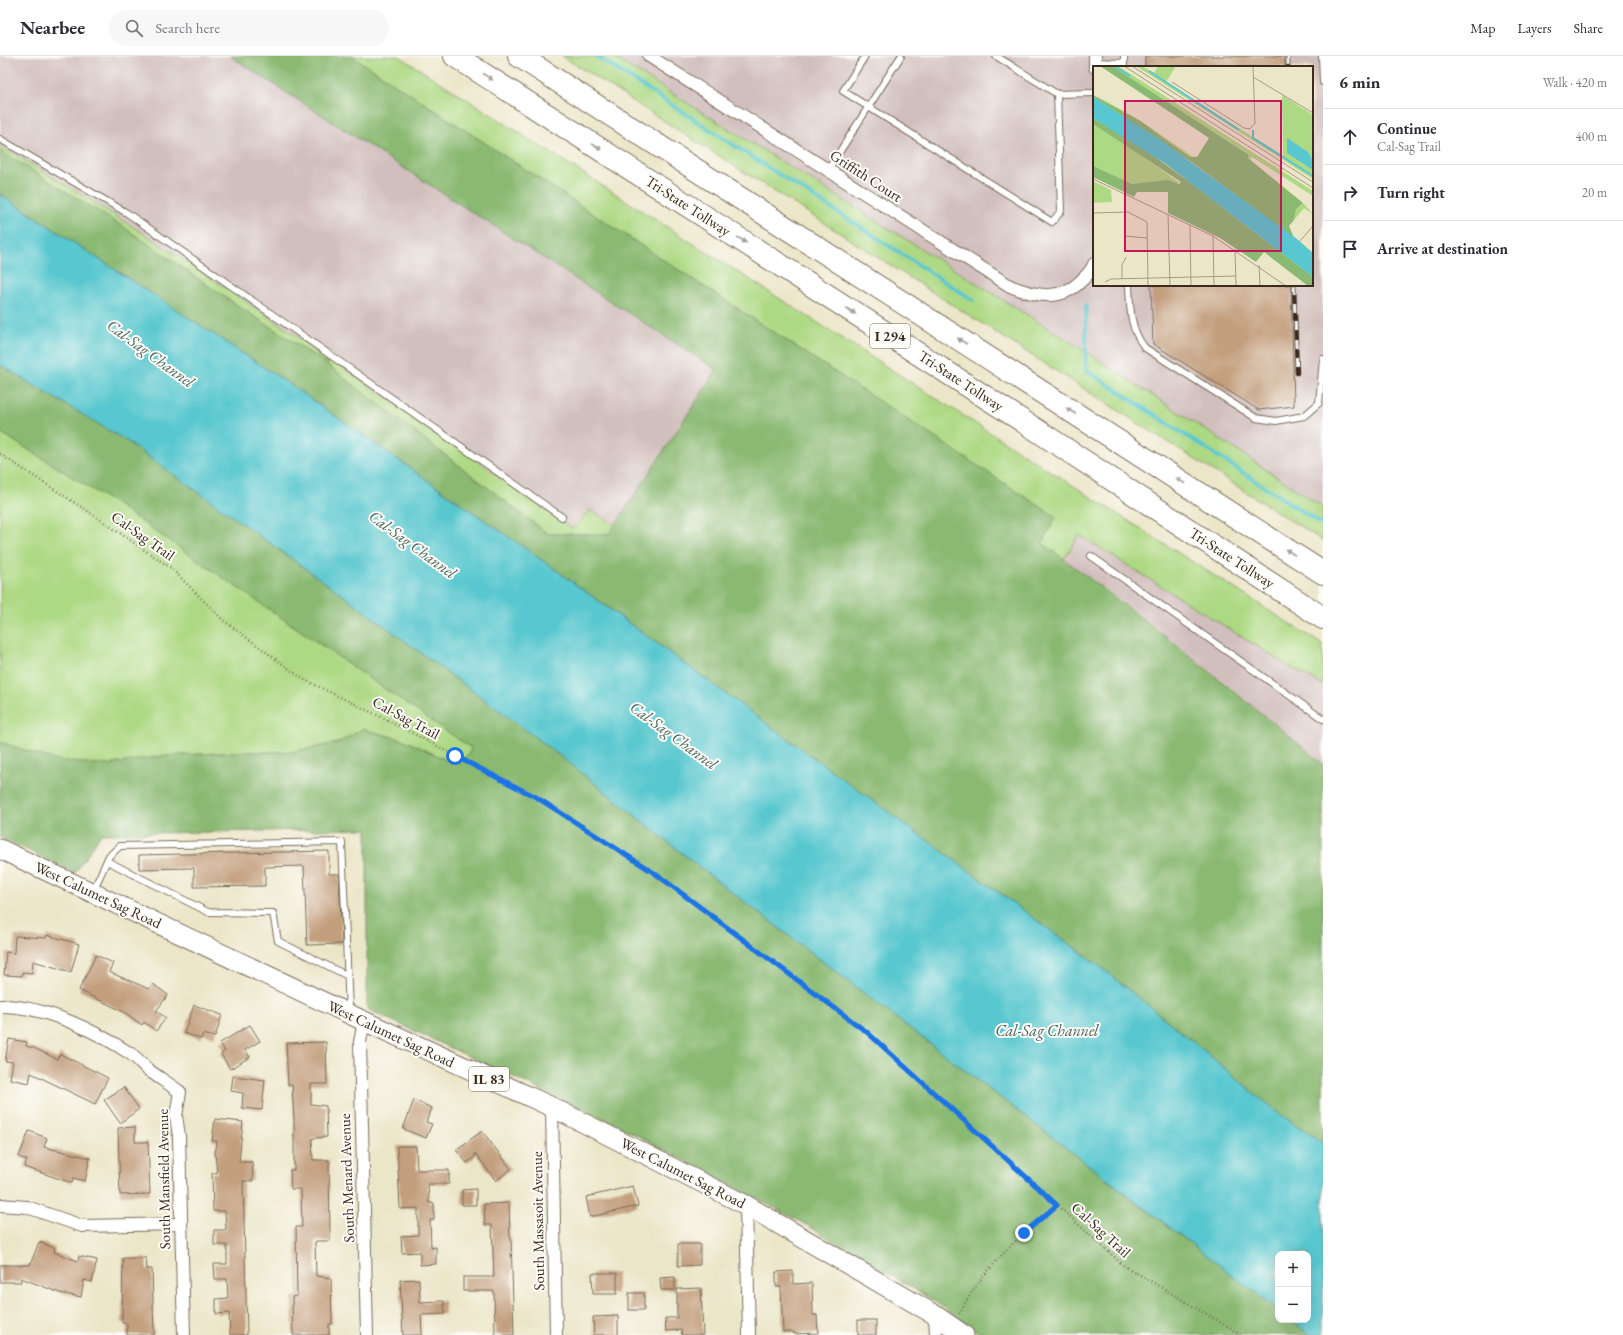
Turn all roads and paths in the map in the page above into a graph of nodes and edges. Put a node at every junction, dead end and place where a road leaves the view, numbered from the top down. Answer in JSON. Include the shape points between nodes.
{"nodes":[{"id":1,"x":455,"y":56,"type":"edge"},
{"id":2,"x":519,"y":56,"type":"edge"},
{"id":3,"x":649,"y":56,"type":"edge"},
{"id":4,"x":865,"y":56,"type":"edge"},
{"id":5,"x":901,"y":56,"type":"edge"},
{"id":6,"x":996,"y":56,"type":"edge"},
{"id":7,"x":1322,"y":56,"type":"edge"},
{"id":8,"x":1095,"y":62,"type":"edge"},
{"id":9,"x":1124,"y":62,"type":"edge"},
{"id":10,"x":1323,"y":82,"type":"edge"},
{"id":11,"x":1093,"y":93,"type":"edge"},
{"id":12,"x":1057,"y":94,"type":"junction"},
{"id":13,"x":868,"y":108,"type":"junction"},
{"id":14,"x":0,"y":139,"type":"edge"},
{"id":15,"x":828,"y":170,"type":"junction"},
{"id":16,"x":1093,"y":266,"type":"edge"},
{"id":17,"x":1129,"y":286,"type":"edge"},
{"id":18,"x":1323,"y":359,"type":"edge"},
{"id":19,"x":0,"y":454,"type":"edge"},
{"id":20,"x":562,"y":517,"type":"dead end"},
{"id":21,"x":1091,"y":556,"type":"dead end"},
{"id":22,"x":1323,"y":572,"type":"edge"},
{"id":23,"x":1323,"y":618,"type":"edge"},
{"id":24,"x":1323,"y":719,"type":"edge"},
{"id":25,"x":0,"y":849,"type":"edge"},
{"id":26,"x":107,"y":861,"type":"junction"},
{"id":27,"x":92,"y":893,"type":"junction"},
{"id":28,"x":348,"y":976,"type":"junction"},
{"id":29,"x":0,"y":1006,"type":"edge"},
{"id":30,"x":356,"y":1018,"type":"junction"},
{"id":31,"x":552,"y":1107,"type":"junction"},
{"id":32,"x":746,"y":1204,"type":"junction"},
{"id":33,"x":0,"y":1205,"type":"edge"},
{"id":34,"x":1057,"y":1205,"type":"junction"},
{"id":35,"x":181,"y":1224,"type":"junction"},
{"id":36,"x":951,"y":1332,"type":"edge"},
{"id":37,"x":184,"y":1335,"type":"edge"},
{"id":38,"x":368,"y":1335,"type":"edge"},
{"id":39,"x":556,"y":1335,"type":"edge"},
{"id":40,"x":749,"y":1335,"type":"edge"},
{"id":41,"x":1240,"y":1335,"type":"edge"}],
"edges":[{"from":1,"to":23,"type":"highway","name":"Tri-State Tollway","number":"I 294","one_way":true,"via":[[1036,429]]},
{"from":22,"to":2,"type":"highway","number":"I 294","one_way":true},
{"from":3,"to":15,"type":"street","name":"Griffith Court"},
{"from":4,"to":13,"type":"lane","via":[[842,91]]},
{"from":5,"to":13,"type":"lane"},
{"from":6,"to":12,"type":"lane"},
{"from":7,"to":10,"type":"lane"},
{"from":8,"to":9,"type":"lane"},
{"from":11,"to":12,"type":"lane"},
{"from":12,"to":13,"type":"lane","via":[[1061,211],[1052,222]]},
{"from":13,"to":15,"type":"lane"},
{"from":14,"to":20,"type":"lane","via":[[127,213]]},
{"from":15,"to":16,"type":"street","name":"Griffith Court","via":[[1010,286],[1030,294],[1045,296],[1062,294],[1074,289]]},
{"from":17,"to":18,"type":"lane","via":[[1130,310],[1136,337],[1145,348],[1256,418],[1276,421],[1304,416],[1319,403]]},
{"from":19,"to":34,"type":"path","name":"Cal-Sag Trail","via":[[171,568],[224,621],[302,679],[378,715],[536,797],[656,874],[868,1033]]},
{"from":21,"to":24,"type":"lane"},
{"from":25,"to":27,"type":"main road","name":"West Calumet Sag Road","number":"IL 83"},
{"from":26,"to":27,"type":"lane"},
{"from":26,"to":28,"type":"lane","via":[[208,912],[274,913],[278,941]]},
{"from":26,"to":28,"type":"lane","via":[[120,846],[342,842]]},
{"from":27,"to":30,"type":"main road","name":"West Calumet Sag Road","number":"IL 83"},
{"from":28,"to":30,"type":"lane"},
{"from":29,"to":35,"type":"street","name":"South Mansfield Avenue","via":[[20,1007],[51,1014],[132,1055],[180,1092],[176,1116],[179,1136]]},
{"from":30,"to":31,"type":"main road","name":"West Calumet Sag Road","number":"IL 83"},
{"from":30,"to":38,"type":"street","name":"South Menard Avenue","via":[[360,1042]]},
{"from":31,"to":32,"type":"main road","name":"West Calumet Sag Road","number":"IL 83"},
{"from":31,"to":39,"type":"street","name":"South Massasoit Avenue"},
{"from":32,"to":36,"type":"main road","name":"West Calumet Sag Road","number":"IL 83","via":[[935,1315]]},
{"from":32,"to":40,"type":"street"},
{"from":33,"to":35,"type":"street","via":[[28,1207],[82,1226]]},
{"from":34,"to":36,"type":"path","via":[[1000,1256],[971,1291]]},
{"from":34,"to":41,"type":"path","name":"Cal-Sag Trail","via":[[1123,1265]]},
{"from":35,"to":37,"type":"street","name":"South Mansfield Avenue"}]}
